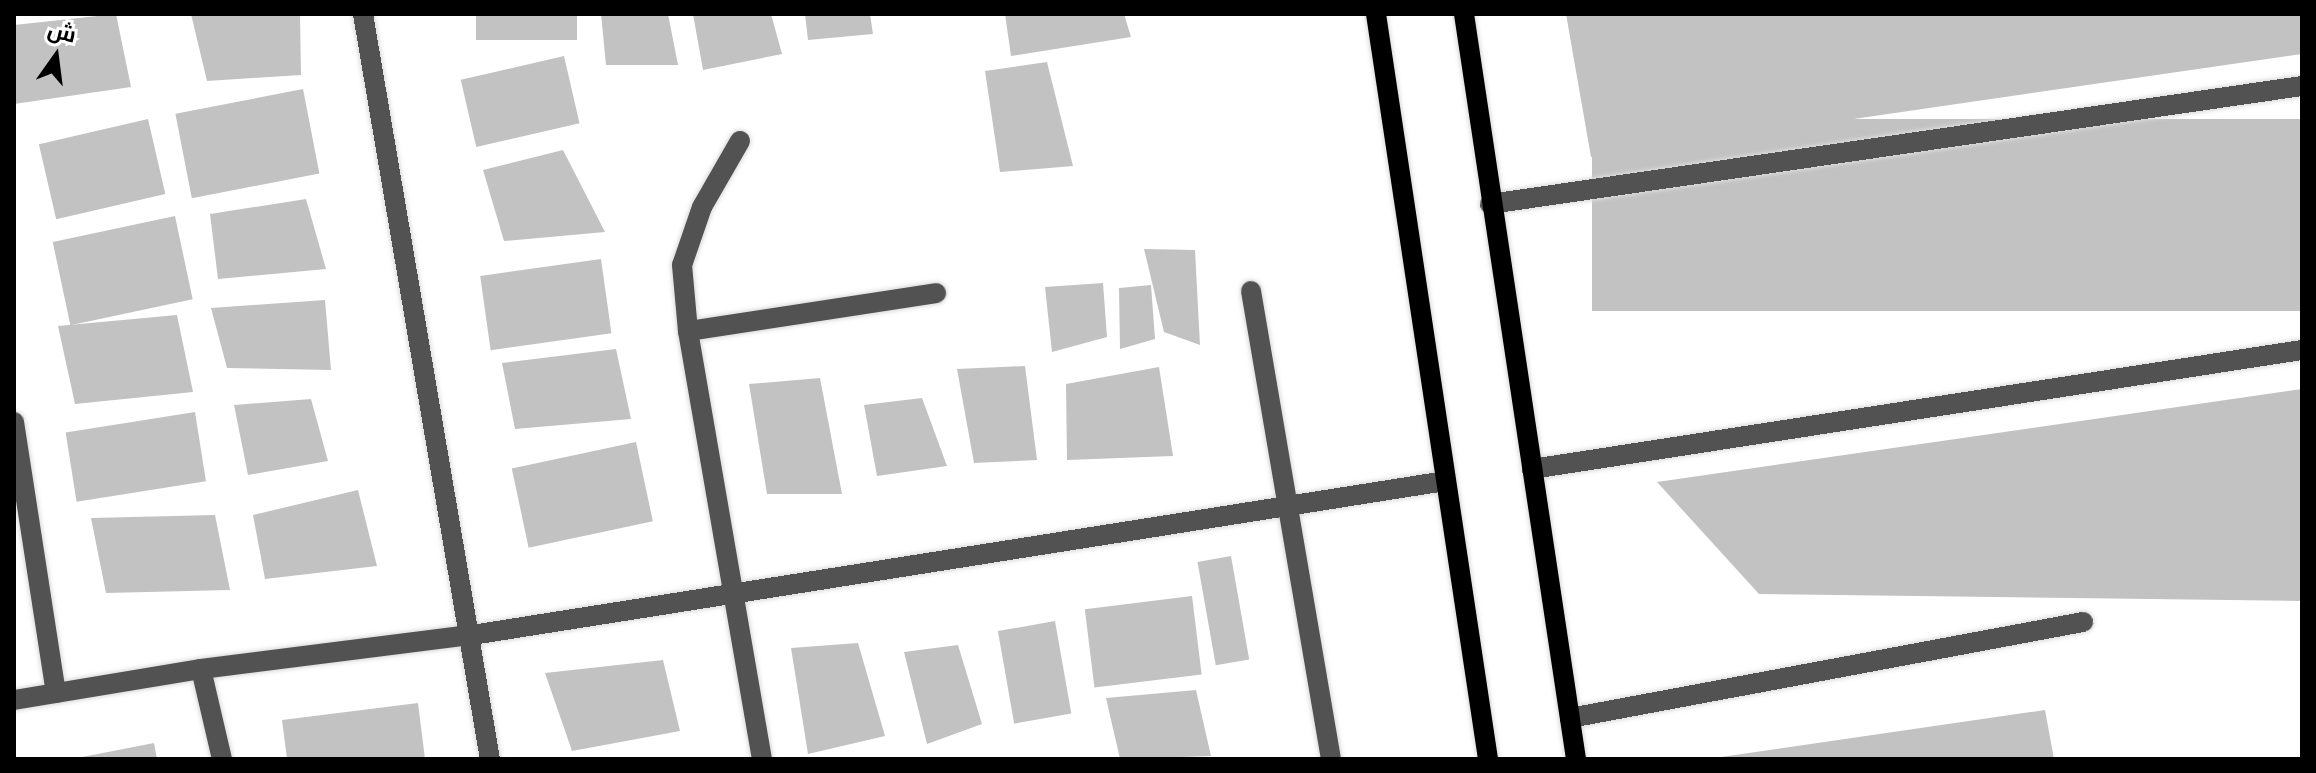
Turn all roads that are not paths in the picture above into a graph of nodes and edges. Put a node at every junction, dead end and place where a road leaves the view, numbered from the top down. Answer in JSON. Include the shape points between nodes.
{"nodes":[{"id":1,"x":363,"y":14,"type":"edge"},
{"id":2,"x":1376,"y":14,"type":"edge"},
{"id":3,"x":1464,"y":14,"type":"edge"},
{"id":4,"x":2302,"y":86,"type":"edge"},
{"id":5,"x":740,"y":141,"type":"dead end"},
{"id":6,"x":1490,"y":204,"type":"junction"},
{"id":7,"x":1251,"y":291,"type":"dead end"},
{"id":8,"x":936,"y":293,"type":"dead end"},
{"id":9,"x":688,"y":331,"type":"junction"},
{"id":10,"x":2302,"y":350,"type":"edge"},
{"id":11,"x":14,"y":422,"type":"edge"},
{"id":12,"x":1532,"y":469,"type":"junction"},
{"id":13,"x":1445,"y":481,"type":"junction"},
{"id":14,"x":1290,"y":505,"type":"junction"},
{"id":15,"x":735,"y":591,"type":"junction"},
{"id":16,"x":2083,"y":622,"type":"dead end"},
{"id":17,"x":472,"y":635,"type":"junction"},
{"id":18,"x":201,"y":669,"type":"junction"},
{"id":19,"x":56,"y":693,"type":"junction"},
{"id":20,"x":14,"y":700,"type":"edge"},
{"id":21,"x":1570,"y":718,"type":"junction"},
{"id":22,"x":222,"y":759,"type":"edge"},
{"id":23,"x":490,"y":759,"type":"edge"},
{"id":24,"x":762,"y":759,"type":"edge"},
{"id":25,"x":1331,"y":759,"type":"edge"},
{"id":26,"x":1488,"y":759,"type":"edge"},
{"id":27,"x":1576,"y":759,"type":"edge"}],
"edges":[{"from":1,"to":17,"type":"street"},
{"from":2,"to":13,"type":"main road"},
{"from":3,"to":6,"type":"main road"},
{"from":4,"to":6,"type":"street"},
{"from":5,"to":9,"type":"street","via":[[702,207],[682,265]]},
{"from":6,"to":12,"type":"main road"},
{"from":7,"to":14,"type":"street"},
{"from":8,"to":9,"type":"street"},
{"from":9,"to":15,"type":"street"},
{"from":10,"to":12,"type":"street"},
{"from":11,"to":19,"type":"street"},
{"from":12,"to":21,"type":"main road"},
{"from":13,"to":14,"type":"street"},
{"from":13,"to":26,"type":"main road"},
{"from":14,"to":15,"type":"street"},
{"from":14,"to":25,"type":"street"},
{"from":15,"to":17,"type":"street"},
{"from":15,"to":24,"type":"street"},
{"from":16,"to":21,"type":"street"},
{"from":17,"to":18,"type":"street"},
{"from":17,"to":23,"type":"street"},
{"from":18,"to":19,"type":"street"},
{"from":18,"to":22,"type":"street"},
{"from":19,"to":20,"type":"street"},
{"from":21,"to":27,"type":"main road"}]}
